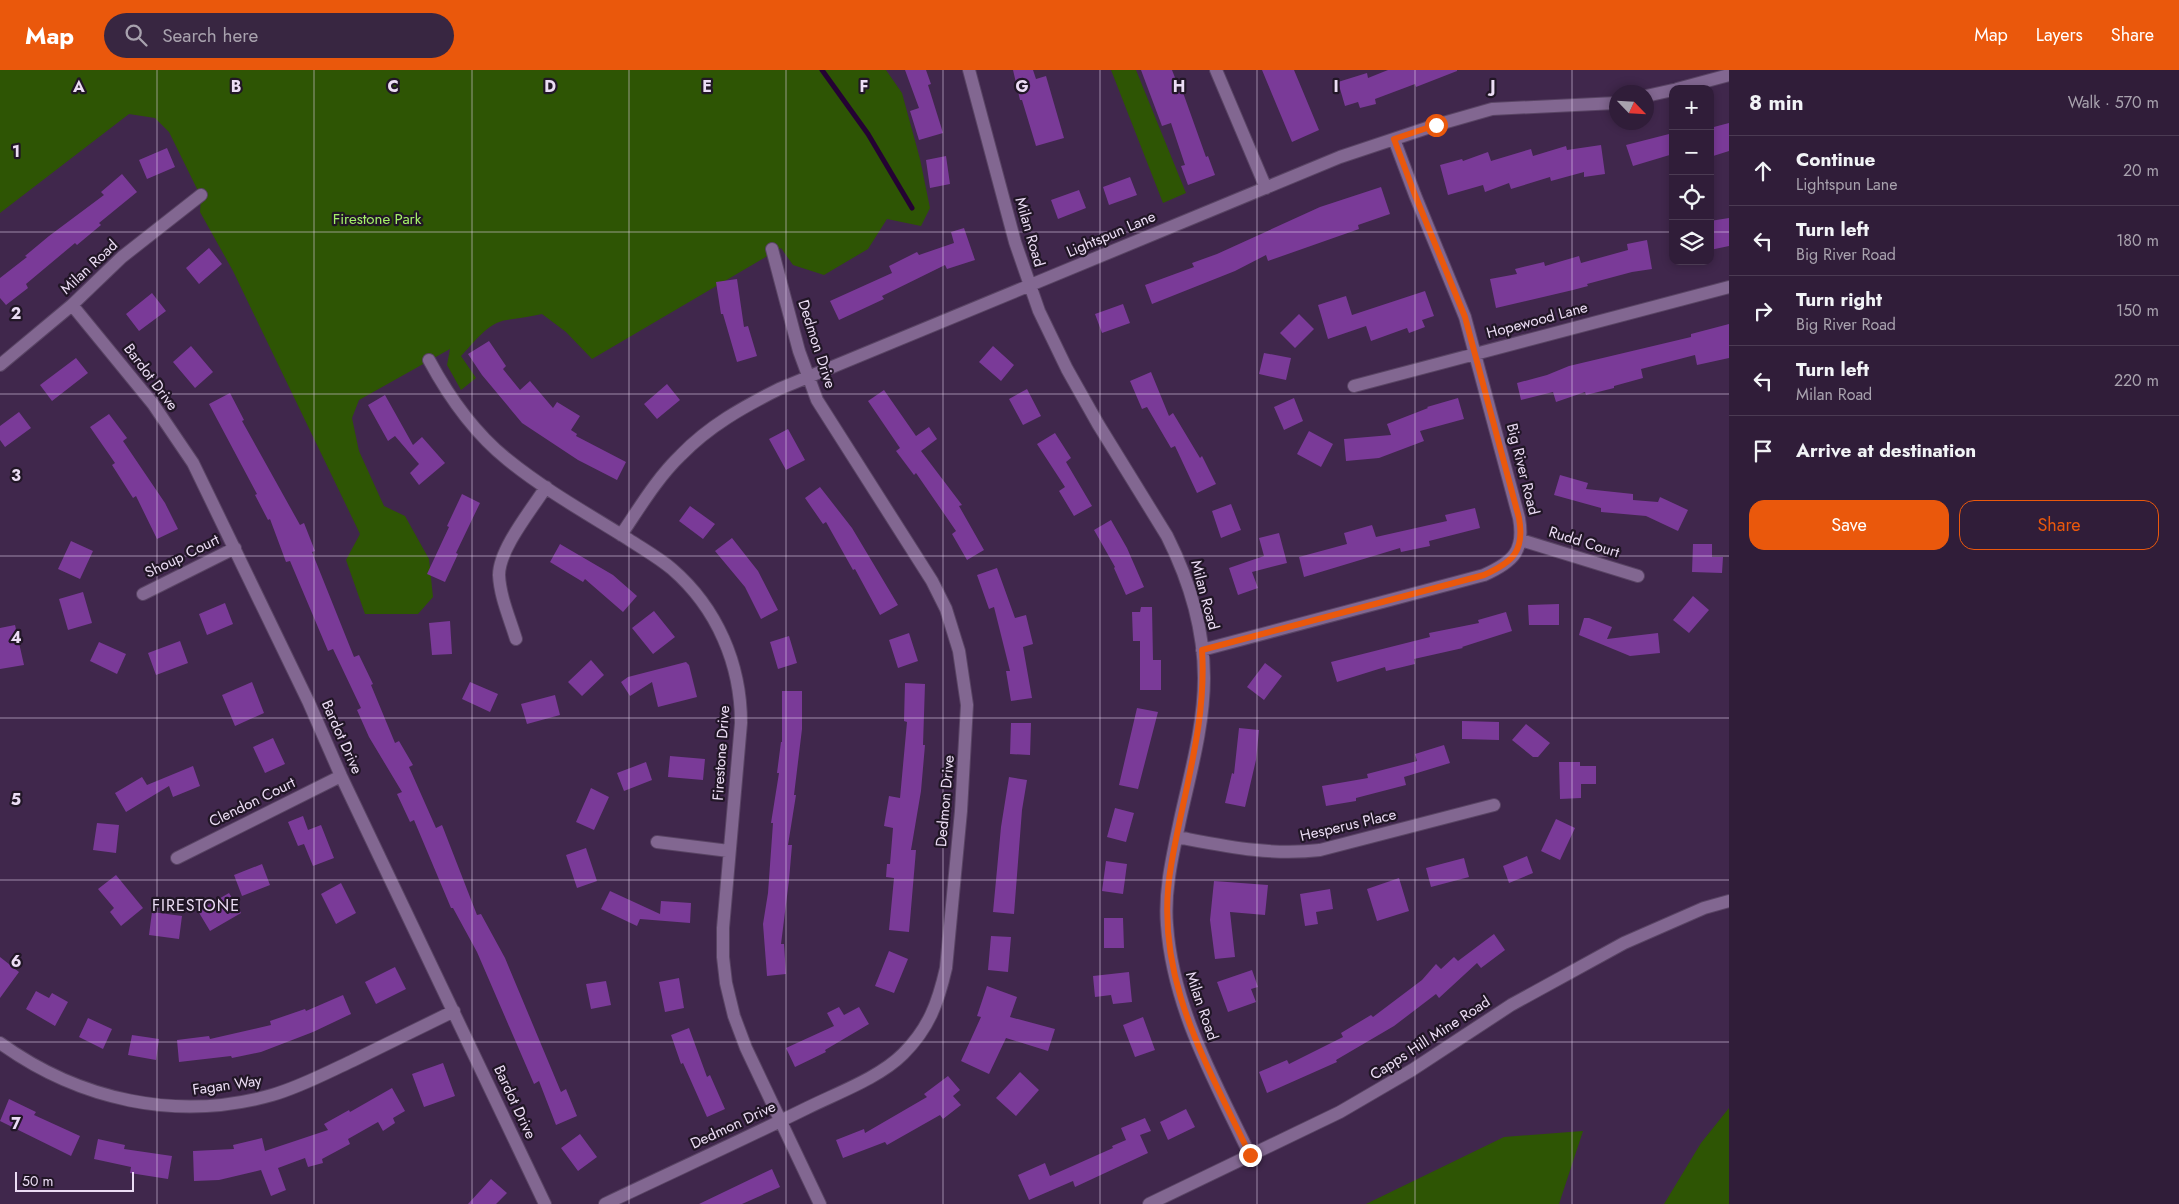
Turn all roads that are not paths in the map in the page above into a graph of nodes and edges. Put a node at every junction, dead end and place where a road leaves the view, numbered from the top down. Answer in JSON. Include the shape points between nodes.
{"nodes":[{"id":1,"x":969,"y":70,"type":"edge"},
{"id":2,"x":1216,"y":70,"type":"edge"},
{"id":3,"x":1729,"y":76,"type":"edge"},
{"id":4,"x":1693,"y":85,"type":"edge"},
{"id":5,"x":1669,"y":91,"type":"edge"},
{"id":6,"x":1654,"y":94,"type":"edge"},
{"id":7,"x":1609,"y":103,"type":"edge"},
{"id":8,"x":1394,"y":139,"type":"junction"},
{"id":9,"x":1266,"y":188,"type":"junction"},
{"id":10,"x":201,"y":194,"type":"dead end"},
{"id":11,"x":772,"y":249,"type":"dead end"},
{"id":12,"x":1029,"y":285,"type":"junction"},
{"id":13,"x":1729,"y":287,"type":"edge"},
{"id":14,"x":72,"y":305,"type":"junction"},
{"id":15,"x":1476,"y":354,"type":"junction"},
{"id":16,"x":429,"y":360,"type":"dead end"},
{"id":17,"x":0,"y":365,"type":"edge"},
{"id":18,"x":807,"y":377,"type":"junction"},
{"id":19,"x":1354,"y":386,"type":"dead end"},
{"id":20,"x":546,"y":486,"type":"junction"},
{"id":21,"x":621,"y":535,"type":"junction"},
{"id":22,"x":1521,"y":540,"type":"junction"},
{"id":23,"x":235,"y":548,"type":"junction"},
{"id":24,"x":1638,"y":576,"type":"dead end"},
{"id":25,"x":143,"y":594,"type":"dead end"},
{"id":26,"x":516,"y":639,"type":"dead end"},
{"id":27,"x":1202,"y":650,"type":"junction"},
{"id":28,"x":342,"y":776,"type":"junction"},
{"id":29,"x":1494,"y":805,"type":"dead end"},
{"id":30,"x":1177,"y":837,"type":"junction"},
{"id":31,"x":657,"y":842,"type":"dead end"},
{"id":32,"x":729,"y":851,"type":"junction"},
{"id":33,"x":177,"y":858,"type":"dead end"},
{"id":34,"x":1729,"y":901,"type":"edge"},
{"id":35,"x":454,"y":1011,"type":"junction"},
{"id":36,"x":0,"y":1043,"type":"edge"},
{"id":37,"x":780,"y":1121,"type":"junction"},
{"id":38,"x":1250,"y":1155,"type":"junction"},
{"id":39,"x":545,"y":1204,"type":"edge"},
{"id":40,"x":604,"y":1204,"type":"edge"},
{"id":41,"x":820,"y":1204,"type":"edge"},
{"id":42,"x":1149,"y":1204,"type":"edge"}],
"edges":[{"from":1,"to":12,"type":"street","name":"Milan Road"},
{"from":2,"to":9,"type":"street"},
{"from":3,"to":4,"type":"street"},
{"from":5,"to":6,"type":"street"},
{"from":7,"to":8,"type":"street","name":"Lightspun Lane","via":[[1492,109]]},
{"from":8,"to":9,"type":"street","name":"Lightspun Lane"},
{"from":8,"to":15,"type":"street","name":"Big River Road","via":[[1465,317]]},
{"from":9,"to":12,"type":"street","name":"Lightspun Lane"},
{"from":10,"to":14,"type":"street","name":"Milan Road","via":[[122,257]]},
{"from":11,"to":18,"type":"street","name":"Dedmon Drive"},
{"from":12,"to":18,"type":"street","name":"Lightspun Lane"},
{"from":12,"to":27,"type":"street","name":"Milan Road","via":[[1067,369],[1176,555],[1190,594]]},
{"from":13,"to":15,"type":"street","name":"Hopewood Lane"},
{"from":14,"to":17,"type":"street","name":"Milan Road"},
{"from":14,"to":23,"type":"street","name":"Bardot Drive","via":[[153,404],[193,463]]},
{"from":15,"to":19,"type":"street","name":"Hopewood Lane"},
{"from":15,"to":22,"type":"street","name":"Big River Road","via":[[1519,518]]},
{"from":16,"to":20,"type":"street","name":"Firestone Drive","via":[[450,397],[482,437],[509,462]]},
{"from":18,"to":21,"type":"street","name":"Lightspun Lane","via":[[749,404],[694,442],[660,478]]},
{"from":18,"to":37,"type":"street","name":"Dedmon Drive","via":[[817,400],[932,580],[946,609],[964,675],[966,751],[946,968],[935,1009],[901,1056],[848,1088]]},
{"from":20,"to":21,"type":"street","name":"Firestone Drive"},
{"from":20,"to":26,"type":"street","via":[[509,545],[501,564],[502,595]]},
{"from":21,"to":32,"type":"street","name":"Firestone Drive","via":[[673,570],[698,597],[713,618],[733,663],[739,684],[741,723]]},
{"from":22,"to":24,"type":"street","name":"Rudd Court"},
{"from":22,"to":27,"type":"street","via":[[1510,558],[1484,575]]},
{"from":23,"to":25,"type":"street","name":"Shoup Court"},
{"from":23,"to":28,"type":"street","name":"Bardot Drive"},
{"from":27,"to":30,"type":"street","name":"Milan Road","via":[[1204,679],[1200,723]]},
{"from":28,"to":33,"type":"street","name":"Clendon Court"},
{"from":28,"to":35,"type":"street","name":"Bardot Drive"},
{"from":29,"to":30,"type":"street","name":"Hesperus Place","via":[[1320,850],[1293,854],[1240,849]]},
{"from":30,"to":38,"type":"street","name":"Milan Road","via":[[1166,923],[1178,994],[1195,1041]]},
{"from":31,"to":32,"type":"street"},
{"from":32,"to":37,"type":"street","name":"Firestone Drive","via":[[723,928],[726,983],[734,1016]]},
{"from":34,"to":38,"type":"street","name":"Capps Hill Mine Road","via":[[1649,931],[1598,956],[1500,1012],[1378,1091]]},
{"from":35,"to":36,"type":"street","name":"Fagan Way","via":[[294,1087],[252,1100],[212,1106],[151,1104],[98,1094],[46,1073]]},
{"from":35,"to":39,"type":"street","name":"Bardot Drive"},
{"from":37,"to":40,"type":"street","name":"Dedmon Drive"},
{"from":37,"to":41,"type":"street","name":"Firestone Drive"},
{"from":38,"to":42,"type":"street","name":"Capps Hill Mine Road"}]}
